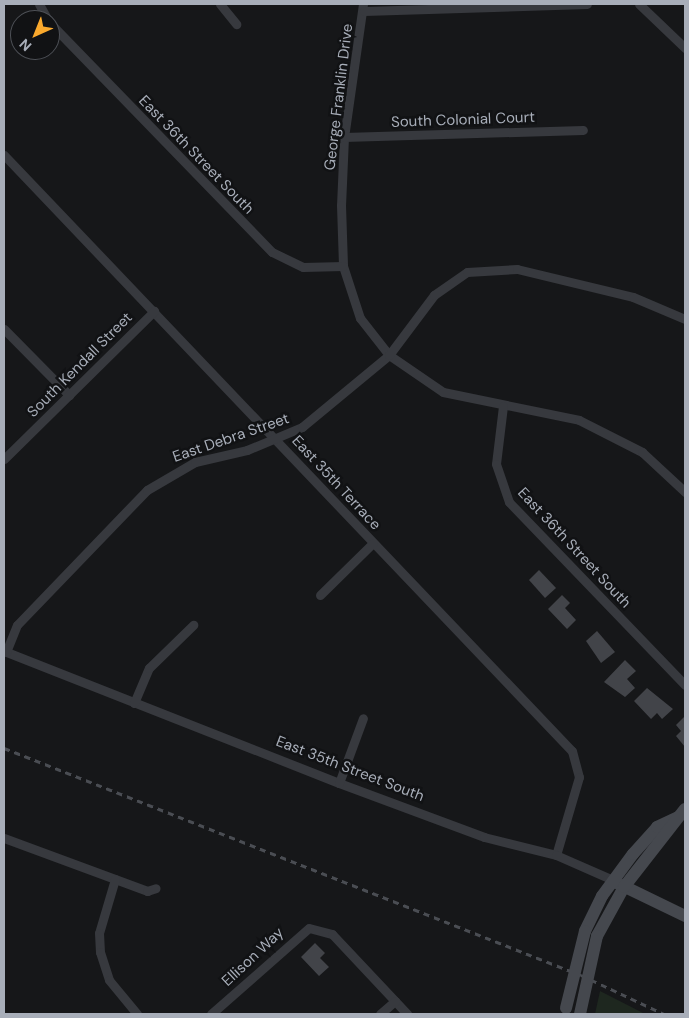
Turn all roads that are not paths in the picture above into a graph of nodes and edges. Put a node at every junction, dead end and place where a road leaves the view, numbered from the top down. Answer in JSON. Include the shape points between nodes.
{"nodes":[{"id":1,"x":220,"y":4,"type":"edge"},
{"id":2,"x":587,"y":4,"type":"edge"},
{"id":3,"x":639,"y":4,"type":"edge"},
{"id":4,"x":363,"y":8,"type":"edge"},
{"id":5,"x":236,"y":24,"type":"dead end"},
{"id":6,"x":60,"y":32,"type":"edge"},
{"id":7,"x":685,"y":48,"type":"edge"},
{"id":8,"x":583,"y":130,"type":"dead end"},
{"id":9,"x":344,"y":137,"type":"junction"},
{"id":10,"x":4,"y":155,"type":"edge"},
{"id":11,"x":343,"y":266,"type":"junction"},
{"id":12,"x":154,"y":311,"type":"junction"},
{"id":13,"x":685,"y":318,"type":"edge"},
{"id":14,"x":4,"y":329,"type":"edge"},
{"id":15,"x":389,"y":356,"type":"junction"},
{"id":16,"x":69,"y":395,"type":"junction"},
{"id":17,"x":503,"y":406,"type":"junction"},
{"id":18,"x":275,"y":439,"type":"junction"},
{"id":19,"x":4,"y":459,"type":"edge"},
{"id":20,"x":685,"y":492,"type":"edge"},
{"id":21,"x":373,"y":543,"type":"junction"},
{"id":22,"x":320,"y":595,"type":"dead end"},
{"id":23,"x":193,"y":625,"type":"dead end"},
{"id":24,"x":5,"y":652,"type":"edge"},
{"id":25,"x":685,"y":685,"type":"edge"},
{"id":26,"x":134,"y":703,"type":"junction"},
{"id":27,"x":363,"y":718,"type":"dead end"},
{"id":28,"x":339,"y":783,"type":"junction"},
{"id":29,"x":682,"y":813,"type":"edge"},
{"id":30,"x":4,"y":838,"type":"edge"},
{"id":31,"x":556,"y":855,"type":"junction"},
{"id":32,"x":115,"y":879,"type":"junction"},
{"id":33,"x":618,"y":884,"type":"junction"},
{"id":34,"x":156,"y":888,"type":"dead end"},
{"id":35,"x":685,"y":916,"type":"edge"},
{"id":36,"x":394,"y":1001,"type":"junction"},
{"id":37,"x":565,"y":1011,"type":"edge"},
{"id":38,"x":137,"y":1014,"type":"edge"},
{"id":39,"x":211,"y":1014,"type":"edge"},
{"id":40,"x":380,"y":1014,"type":"edge"},
{"id":41,"x":407,"y":1014,"type":"edge"},
{"id":42,"x":580,"y":1014,"type":"edge"}],
"edges":[{"from":1,"to":5,"type":"street"},
{"from":2,"to":4,"type":"street"},
{"from":3,"to":7,"type":"street"},
{"from":4,"to":9,"type":"street","name":"George Franklin Drive"},
{"from":6,"to":11,"type":"street","name":"East 36th Street South","via":[[272,252],[303,267]]},
{"from":8,"to":9,"type":"street","name":"South Colonial Court"},
{"from":9,"to":11,"type":"street","name":"George Franklin Drive"},
{"from":10,"to":12,"type":"street","name":"East 35th Terrace"},
{"from":11,"to":15,"type":"street","name":"George Franklin Drive","via":[[360,318]]},
{"from":12,"to":16,"type":"street","name":"South Kendall Street"},
{"from":12,"to":18,"type":"street","name":"East 35th Terrace"},
{"from":13,"to":15,"type":"street","name":"East Debra Street","via":[[633,297],[517,269],[481,268],[456,278],[434,295]]},
{"from":14,"to":16,"type":"street"},
{"from":15,"to":17,"type":"street","name":"George Franklin Drive","via":[[443,392]]},
{"from":15,"to":18,"type":"street","name":"East Debra Street","via":[[302,427]]},
{"from":16,"to":19,"type":"street","name":"South Kendall Street"},
{"from":17,"to":20,"type":"street","name":"George Franklin Drive","via":[[557,414],[612,434],[642,452]]},
{"from":17,"to":25,"type":"street","name":"East 36th Street South","via":[[496,464],[509,502]]},
{"from":18,"to":21,"type":"street","name":"East 35th Terrace"},
{"from":18,"to":24,"type":"street","name":"East Debra Street","via":[[195,462],[147,490],[17,624]]},
{"from":21,"to":22,"type":"street"},
{"from":21,"to":31,"type":"street","name":"East 35th Terrace","via":[[572,751],[579,777]]},
{"from":23,"to":26,"type":"street","via":[[149,668]]},
{"from":24,"to":26,"type":"street","name":"East 35th Street South"},
{"from":26,"to":28,"type":"street","name":"East 35th Street South"},
{"from":27,"to":28,"type":"street"},
{"from":28,"to":31,"type":"street","name":"East 35th Street South","via":[[484,837]]},
{"from":29,"to":33,"type":"main road","via":[[656,827]]},
{"from":30,"to":32,"type":"street"},
{"from":31,"to":33,"type":"street","name":"East 35th Street South"},
{"from":32,"to":34,"type":"street","via":[[147,892]]},
{"from":32,"to":38,"type":"street","via":[[99,933],[100,952],[109,980]]},
{"from":33,"to":35,"type":"main road","name":"East 35th Street South"},
{"from":33,"to":37,"type":"main road","bridge":true,"via":[[585,931]]},
{"from":33,"to":42,"type":"main road","bridge":true,"via":[[597,936]]},
{"from":36,"to":39,"type":"street","name":"Ellison Way","via":[[332,934],[316,928],[298,934]]},
{"from":36,"to":40,"type":"street"},
{"from":36,"to":41,"type":"street"}]}
